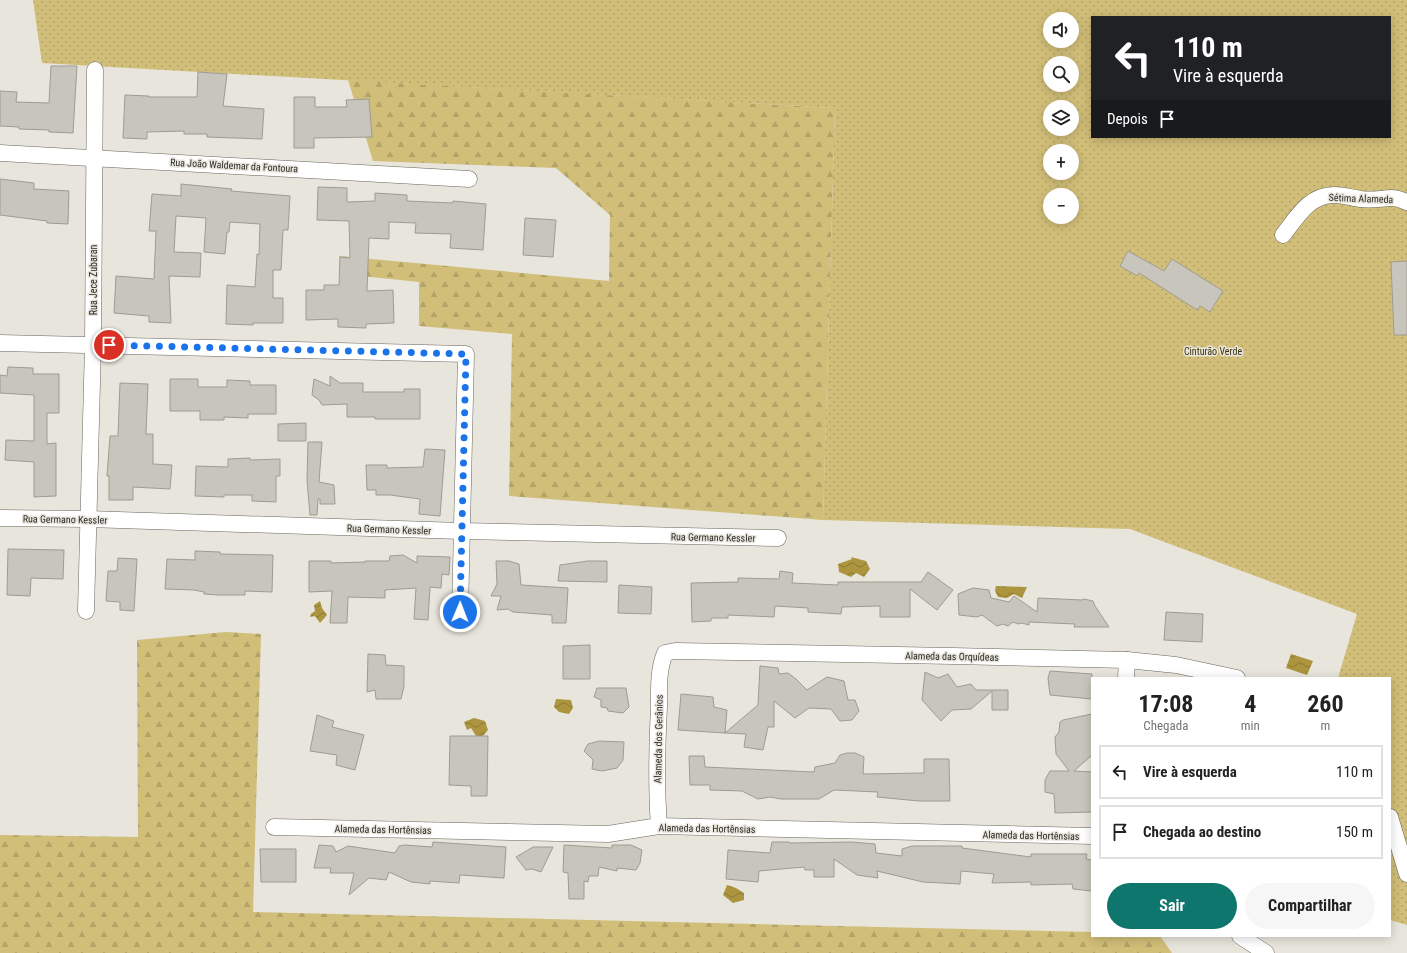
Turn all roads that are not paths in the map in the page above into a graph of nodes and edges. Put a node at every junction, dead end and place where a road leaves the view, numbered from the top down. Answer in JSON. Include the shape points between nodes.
{"nodes":[{"id":1,"x":95,"y":70,"type":"dead end"},
{"id":2,"x":0,"y":153,"type":"edge"},
{"id":3,"x":94,"y":157,"type":"junction"},
{"id":4,"x":469,"y":179,"type":"dead end"},
{"id":5,"x":1407,"y":202,"type":"edge"},
{"id":6,"x":1283,"y":235,"type":"dead end"},
{"id":7,"x":0,"y":343,"type":"edge"},
{"id":8,"x":93,"y":345,"type":"junction"},
{"id":9,"x":0,"y":518,"type":"edge"},
{"id":10,"x":88,"y":519,"type":"junction"},
{"id":11,"x":461,"y":531,"type":"junction"},
{"id":12,"x":778,"y":538,"type":"dead end"},
{"id":13,"x":86,"y":610,"type":"dead end"},
{"id":14,"x":460,"y":612,"type":"dead end"},
{"id":15,"x":665,"y":652,"type":"joint"},
{"id":16,"x":1127,"y":660,"type":"junction"},
{"id":17,"x":1126,"y":677,"type":"edge"},
{"id":18,"x":1232,"y":677,"type":"edge"},
{"id":19,"x":1391,"y":820,"type":"edge"},
{"id":20,"x":659,"y":826,"type":"junction"},
{"id":21,"x":274,"y":827,"type":"dead end"},
{"id":22,"x":1091,"y":836,"type":"edge"},
{"id":23,"x":1407,"y":874,"type":"edge"},
{"id":24,"x":1242,"y":937,"type":"edge"},
{"id":25,"x":1266,"y":953,"type":"edge"}],
"edges":[{"from":1,"to":3,"type":"street","name":"Rua Jece Zubaran"},
{"from":2,"to":3,"type":"street","name":"Rua João Waldemar da Fontoura"},
{"from":3,"to":4,"type":"street","name":"Rua João Waldemar da Fontoura"},
{"from":3,"to":8,"type":"street","name":"Rua Jece Zubaran"},
{"from":5,"to":6,"type":"street","name":"Sétima Alameda","via":[[1393,198],[1381,200],[1321,196],[1308,204]]},
{"from":7,"to":8,"type":"street"},
{"from":8,"to":10,"type":"street","name":"Rua Jece Zubaran"},
{"from":8,"to":11,"type":"street","via":[[466,354]]},
{"from":9,"to":10,"type":"street","name":"Rua Germano Kessler"},
{"from":10,"to":11,"type":"street","name":"Rua Germano Kessler"},
{"from":10,"to":13,"type":"street","name":"Rua Jece Zubaran"},
{"from":11,"to":12,"type":"street","name":"Rua Germano Kessler"},
{"from":11,"to":14,"type":"street"},
{"from":15,"to":16,"type":"street","name":"Alameda das Orquídeas"},
{"from":15,"to":20,"type":"street","name":"Alameda dos Gerânios","via":[[661,662],[658,726]]},
{"from":16,"to":17,"type":"street"},
{"from":16,"to":18,"type":"street","name":"Alameda das Orquídeas","via":[[1176,665]]},
{"from":19,"to":23,"type":"street"},
{"from":20,"to":21,"type":"street","name":"Alameda das Hortênsias","via":[[608,834]]},
{"from":20,"to":22,"type":"street","name":"Alameda das Hortênsias"},
{"from":24,"to":25,"type":"street"}]}
